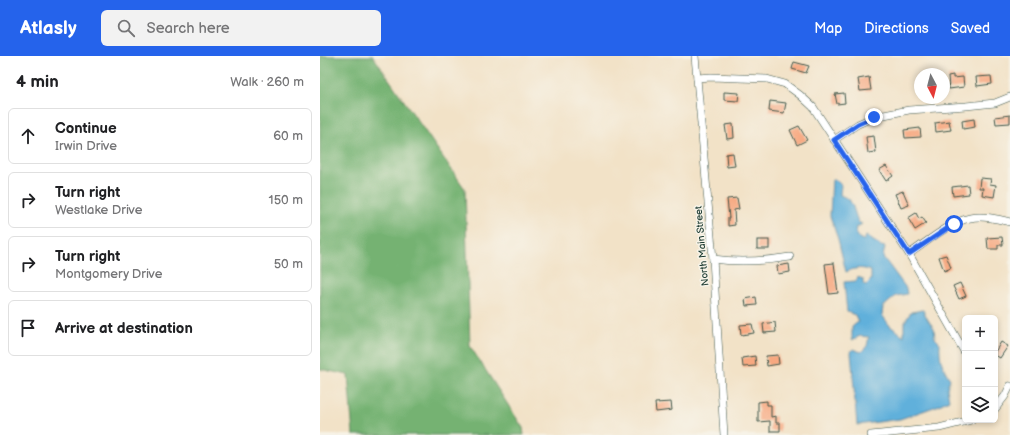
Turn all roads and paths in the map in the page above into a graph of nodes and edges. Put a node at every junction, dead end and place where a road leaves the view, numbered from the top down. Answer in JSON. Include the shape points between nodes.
{"nodes":[{"id":1,"x":695,"y":56,"type":"edge"},
{"id":2,"x":697,"y":78,"type":"junction"},
{"id":3,"x":1010,"y":97,"type":"edge"},
{"id":4,"x":834,"y":140,"type":"junction"},
{"id":5,"x":1010,"y":222,"type":"edge"},
{"id":6,"x":909,"y":254,"type":"junction"},
{"id":7,"x":790,"y":257,"type":"dead end"},
{"id":8,"x":713,"y":259,"type":"junction"},
{"id":9,"x":964,"y":351,"type":"edge"},
{"id":10,"x":1010,"y":386,"type":"edge"},
{"id":11,"x":998,"y":404,"type":"edge"},
{"id":12,"x":962,"y":422,"type":"edge"},
{"id":13,"x":724,"y":435,"type":"edge"},
{"id":14,"x":871,"y":435,"type":"edge"}],
"edges":[{"from":1,"to":2,"type":"street","name":"North Main Street"},
{"from":2,"to":4,"type":"street","via":[[767,79],[784,84],[813,107]]},
{"from":2,"to":8,"type":"street","name":"North Main Street"},
{"from":3,"to":4,"type":"street","via":[[995,103],[909,110],[874,117]]},
{"from":4,"to":6,"type":"street"},
{"from":5,"to":6,"type":"street","via":[[971,218],[954,224]]},
{"from":6,"to":9,"type":"street"},
{"from":7,"to":8,"type":"street","via":[[769,260]]},
{"from":8,"to":13,"type":"street","name":"North Main Street"},
{"from":10,"to":11,"type":"street"},
{"from":12,"to":14,"type":"street","via":[[939,428]]}]}
